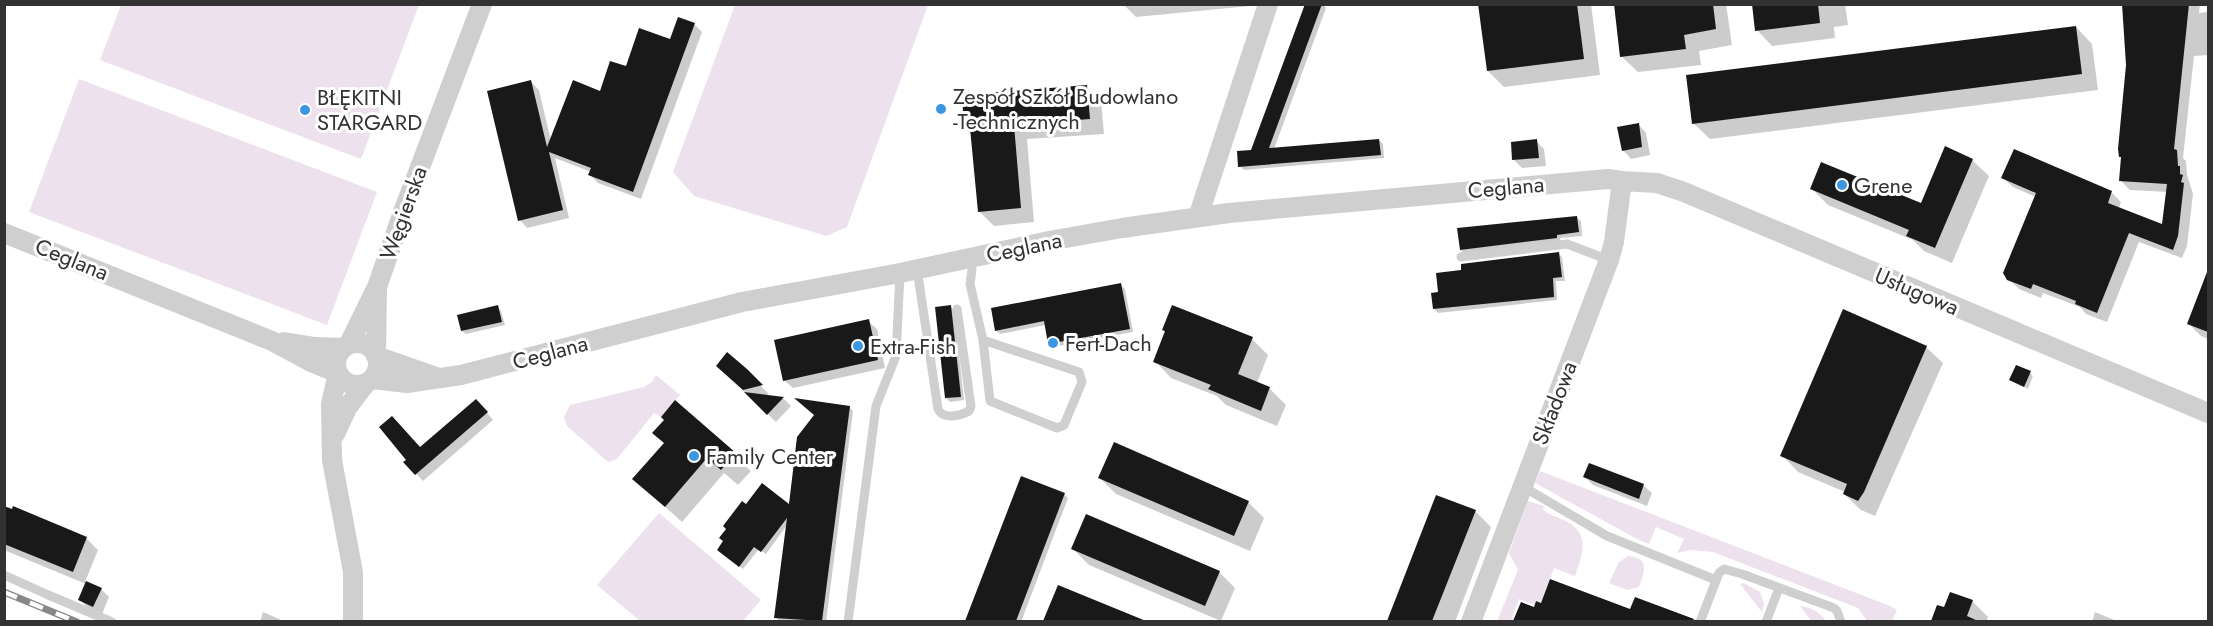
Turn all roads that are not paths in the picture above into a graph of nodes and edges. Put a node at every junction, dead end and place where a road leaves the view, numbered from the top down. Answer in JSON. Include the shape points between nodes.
{"nodes":[{"id":1,"x":482,"y":4,"type":"edge"},
{"id":2,"x":1268,"y":4,"type":"edge"},
{"id":3,"x":1622,"y":182,"type":"junction"},
{"id":4,"x":1198,"y":217,"type":"junction"},
{"id":5,"x":4,"y":232,"type":"edge"},
{"id":6,"x":1461,"y":257,"type":"dead end"},
{"id":7,"x":970,"y":258,"type":"junction"},
{"id":8,"x":1609,"y":260,"type":"junction"},
{"id":9,"x":909,"y":271,"type":"junction"},
{"id":10,"x":377,"y":287,"type":"junction"},
{"id":11,"x":957,"y":309,"type":"dead end"},
{"id":12,"x":983,"y":340,"type":"junction"},
{"id":13,"x":272,"y":341,"type":"junction"},
{"id":14,"x":346,"y":346,"type":"junction"},
{"id":15,"x":376,"y":356,"type":"junction"},
{"id":16,"x":338,"y":373,"type":"junction"},
{"id":17,"x":436,"y":378,"type":"junction"},
{"id":18,"x":369,"y":381,"type":"junction"},
{"id":19,"x":2208,"y":413,"type":"edge"},
{"id":20,"x":333,"y":439,"type":"junction"},
{"id":21,"x":1522,"y":486,"type":"junction"},
{"id":22,"x":4,"y":575,"type":"edge"},
{"id":23,"x":1716,"y":580,"type":"junction"},
{"id":24,"x":1779,"y":588,"type":"junction"},
{"id":25,"x":112,"y":621,"type":"edge"},
{"id":26,"x":352,"y":621,"type":"edge"},
{"id":27,"x":848,"y":621,"type":"edge"},
{"id":28,"x":1471,"y":621,"type":"edge"},
{"id":29,"x":1700,"y":621,"type":"edge"},
{"id":30,"x":1766,"y":621,"type":"edge"},
{"id":31,"x":1841,"y":621,"type":"edge"}],
"edges":[{"from":1,"to":10,"type":"street","name":"Węgierska"},
{"from":2,"to":4,"type":"street"},
{"from":3,"to":4,"type":"street","name":"Ceglana","via":[[1583,180]]},
{"from":3,"to":8,"type":"street","name":"Składowa"},
{"from":3,"to":19,"type":"street","name":"Usługowa","via":[[1657,183],[1684,192]]},
{"from":4,"to":7,"type":"street","name":"Ceglana","via":[[1091,233]]},
{"from":5,"to":13,"type":"street","name":"Ceglana"},
{"from":6,"to":8,"type":"lane","via":[[1567,244]]},
{"from":7,"to":9,"type":"street","name":"Ceglana"},
{"from":7,"to":12,"type":"lane","via":[[970,284]]},
{"from":8,"to":21,"type":"street","name":"Składowa"},
{"from":9,"to":11,"type":"lane","via":[[938,410],[945,417],[965,414],[971,406]]},
{"from":9,"to":17,"type":"street","name":"Ceglana","via":[[742,302],[483,370]]},
{"from":9,"to":27,"type":"lane","via":[[896,356],[876,406]]},
{"from":10,"to":14,"type":"street","name":"Węgierska"},
{"from":10,"to":15,"type":"street","name":"Węgierska"},
{"from":12,"to":12,"type":"lane","via":[[1079,372],[1082,382],[1064,425],[1057,428],[990,401]]},
{"from":13,"to":14,"type":"street","name":"Ceglana","via":[[315,347]]},
{"from":13,"to":16,"type":"street","name":"Ceglana"},
{"from":14,"to":15,"type":"street","via":[[365,345]]},
{"from":14,"to":16,"type":"street","via":[[336,360]]},
{"from":15,"to":17,"type":"street","name":"Ceglana"},
{"from":15,"to":18,"type":"street","via":[[376,372]]},
{"from":16,"to":18,"type":"street","via":[[347,383],[360,385]]},
{"from":16,"to":20,"type":"street","via":[[331,404]]},
{"from":17,"to":18,"type":"street","name":"Ceglana","via":[[407,383]]},
{"from":18,"to":20,"type":"street","via":[[347,408]]},
{"from":20,"to":26,"type":"street","via":[[335,482],[353,572]]},
{"from":21,"to":23,"type":"lane","via":[[1607,536]]},
{"from":21,"to":28,"type":"street","name":"Składowa"},
{"from":22,"to":25,"type":"lane"},
{"from":23,"to":24,"type":"lane","via":[[1724,569]]},
{"from":23,"to":29,"type":"lane"},
{"from":24,"to":30,"type":"lane"},
{"from":24,"to":31,"type":"lane","via":[[1834,608]]}]}
